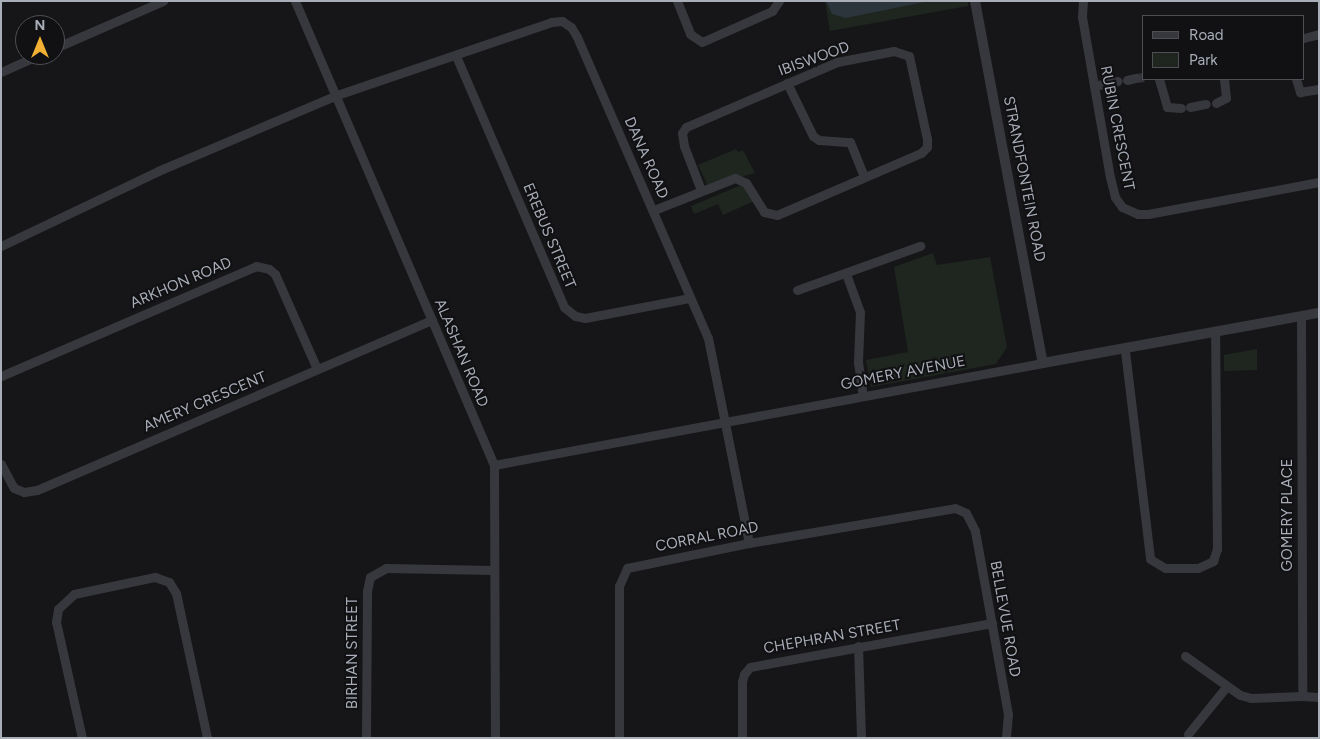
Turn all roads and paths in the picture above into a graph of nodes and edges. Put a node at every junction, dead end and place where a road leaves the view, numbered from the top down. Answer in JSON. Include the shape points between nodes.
{"nodes":[{"id":1,"x":163,"y":1,"type":"edge"},
{"id":2,"x":295,"y":1,"type":"edge"},
{"id":3,"x":677,"y":1,"type":"edge"},
{"id":4,"x":779,"y":1,"type":"edge"},
{"id":5,"x":975,"y":1,"type":"edge"},
{"id":6,"x":1083,"y":1,"type":"edge"},
{"id":7,"x":1319,"y":34,"type":"edge"},
{"id":8,"x":1305,"y":38,"type":"edge"},
{"id":9,"x":65,"y":44,"type":"edge"},
{"id":10,"x":456,"y":56,"type":"junction"},
{"id":11,"x":17,"y":65,"type":"edge"},
{"id":12,"x":1,"y":72,"type":"edge"},
{"id":13,"x":1159,"y":80,"type":"edge"},
{"id":14,"x":1224,"y":80,"type":"edge"},
{"id":15,"x":1296,"y":80,"type":"edge"},
{"id":16,"x":1117,"y":81,"type":"dead end"},
{"id":17,"x":788,"y":83,"type":"junction"},
{"id":18,"x":1094,"y":86,"type":"junction"},
{"id":19,"x":1319,"y":89,"type":"edge"},
{"id":20,"x":337,"y":95,"type":"junction"},
{"id":21,"x":1190,"y":107,"type":"dead end"},
{"id":22,"x":1180,"y":108,"type":"dead end"},
{"id":23,"x":864,"y":176,"type":"junction"},
{"id":24,"x":1319,"y":182,"type":"edge"},
{"id":25,"x":701,"y":190,"type":"junction"},
{"id":26,"x":654,"y":210,"type":"junction"},
{"id":27,"x":1,"y":246,"type":"edge"},
{"id":28,"x":920,"y":246,"type":"dead end"},
{"id":29,"x":846,"y":274,"type":"junction"},
{"id":30,"x":797,"y":290,"type":"dead end"},
{"id":31,"x":690,"y":298,"type":"junction"},
{"id":32,"x":1319,"y":313,"type":"edge"},
{"id":33,"x":1301,"y":316,"type":"junction"},
{"id":34,"x":432,"y":320,"type":"junction"},
{"id":35,"x":1214,"y":334,"type":"junction"},
{"id":36,"x":1125,"y":351,"type":"junction"},
{"id":37,"x":1043,"y":363,"type":"junction"},
{"id":38,"x":317,"y":369,"type":"junction"},
{"id":39,"x":1,"y":376,"type":"edge"},
{"id":40,"x":863,"y":396,"type":"junction"},
{"id":41,"x":726,"y":422,"type":"junction"},
{"id":42,"x":1,"y":464,"type":"edge"},
{"id":43,"x":494,"y":466,"type":"junction"},
{"id":44,"x":962,"y":510,"type":"joint"},
{"id":45,"x":749,"y":543,"type":"junction"},
{"id":46,"x":494,"y":570,"type":"junction"},
{"id":47,"x":992,"y":622,"type":"junction"},
{"id":48,"x":858,"y":646,"type":"junction"},
{"id":49,"x":1185,"y":656,"type":"dead end"},
{"id":50,"x":1226,"y":687,"type":"junction"},
{"id":51,"x":1302,"y":696,"type":"junction"},
{"id":52,"x":1319,"y":697,"type":"edge"},
{"id":53,"x":1188,"y":734,"type":"dead end"},
{"id":54,"x":82,"y":738,"type":"edge"},
{"id":55,"x":207,"y":738,"type":"edge"},
{"id":56,"x":366,"y":738,"type":"edge"},
{"id":57,"x":495,"y":738,"type":"edge"},
{"id":58,"x":619,"y":738,"type":"edge"},
{"id":59,"x":742,"y":738,"type":"edge"},
{"id":60,"x":862,"y":738,"type":"edge"},
{"id":61,"x":1006,"y":738,"type":"edge"}],
"edges":[{"from":1,"to":9,"type":"street"},
{"from":2,"to":20,"type":"street","name":"ALASHAN ROAD"},
{"from":3,"to":4,"type":"street","via":[[690,34],[702,42],[772,11]]},
{"from":5,"to":37,"type":"street","name":"STRANDFONTEIN ROAD"},
{"from":6,"to":18,"type":"street","name":"RUBIN CRESCENT","via":[[1082,17]]},
{"from":7,"to":8,"type":"street"},
{"from":10,"to":20,"type":"street","name":"DANA ROAD"},
{"from":10,"to":26,"type":"street","name":"DANA ROAD","via":[[556,20],[571,26]]},
{"from":10,"to":31,"type":"street","name":"EREBUS STREET","via":[[564,307],[575,316],[585,318]]},
{"from":11,"to":12,"type":"street"},
{"from":13,"to":22,"type":"street","via":[[1167,107]]},
{"from":14,"to":21,"type":"street","via":[[1226,98]]},
{"from":15,"to":19,"type":"street","via":[[1300,92]]},
{"from":16,"to":18,"type":"street"},
{"from":17,"to":23,"type":"street","via":[[813,136],[819,140],[850,142]]},
{"from":17,"to":23,"type":"street","name":"IBISWOOD","via":[[848,59],[900,51],[910,56],[927,146],[921,153]]},
{"from":17,"to":25,"type":"street","name":"IBISWOOD","via":[[684,129],[684,146]]},
{"from":18,"to":24,"type":"street","name":"RUBIN CRESCENT","via":[[1115,197],[1129,212],[1148,214]]},
{"from":20,"to":27,"type":"street","via":[[158,171]]},
{"from":20,"to":34,"type":"street","name":"ALASHAN ROAD"},
{"from":23,"to":25,"type":"street","name":"IBISWOOD","via":[[777,215],[764,212],[746,183],[739,178]]},
{"from":25,"to":26,"type":"street","name":"IBISWOOD"},
{"from":26,"to":31,"type":"street","name":"DANA ROAD"},
{"from":28,"to":29,"type":"street"},
{"from":29,"to":30,"type":"street"},
{"from":29,"to":40,"type":"street","via":[[860,312],[858,362]]},
{"from":31,"to":41,"type":"street","name":"DANA ROAD","via":[[710,346]]},
{"from":32,"to":33,"type":"street","name":"GOMERY AVENUE"},
{"from":33,"to":35,"type":"street","name":"GOMERY AVENUE"},
{"from":33,"to":51,"type":"street","name":"GOMERY PLACE"},
{"from":34,"to":38,"type":"street","name":"AMERY CRESCENT"},
{"from":34,"to":43,"type":"street","name":"ALASHAN ROAD"},
{"from":35,"to":36,"type":"street","name":"GOMERY AVENUE"},
{"from":35,"to":36,"type":"street","via":[[1217,549],[1213,561],[1198,568],[1165,568],[1150,559]]},
{"from":36,"to":37,"type":"street","name":"GOMERY AVENUE"},
{"from":37,"to":40,"type":"street","name":"GOMERY AVENUE"},
{"from":38,"to":39,"type":"street","name":"ARKHON ROAD","via":[[276,274],[269,268],[256,266]]},
{"from":38,"to":42,"type":"street","name":"AMERY CRESCENT","via":[[29,492],[18,491],[11,485]]},
{"from":40,"to":41,"type":"street","name":"GOMERY AVENUE"},
{"from":41,"to":43,"type":"street","name":"GOMERY AVENUE"},
{"from":41,"to":45,"type":"street","name":"DANA ROAD"},
{"from":43,"to":46,"type":"street","name":"ALASHAN ROAD"},
{"from":44,"to":45,"type":"street","name":"CORRAL ROAD","via":[[944,508]]},
{"from":44,"to":47,"type":"street","name":"BELLEVUE ROAD","via":[[969,516],[975,531]]},
{"from":45,"to":58,"type":"street","name":"CORRAL ROAD","via":[[632,565],[624,572],[619,586]]},
{"from":46,"to":56,"type":"street","name":"BIRHAN STREET","via":[[386,568],[370,577],[367,591]]},
{"from":46,"to":57,"type":"street","name":"ALASHAN ROAD"},
{"from":47,"to":48,"type":"street","name":"CHEPHRAN STREET"},
{"from":47,"to":61,"type":"street","name":"BELLEVUE ROAD","via":[[1008,714]]},
{"from":48,"to":59,"type":"street","name":"CHEPHRAN STREET","via":[[758,664],[747,670],[742,682]]},
{"from":48,"to":60,"type":"street"},
{"from":49,"to":50,"type":"street"},
{"from":50,"to":51,"type":"street","via":[[1250,698]]},
{"from":50,"to":53,"type":"street"},
{"from":51,"to":52,"type":"street"},
{"from":54,"to":55,"type":"street","via":[[56,622],[58,609],[74,594],[155,578],[169,582],[176,593]]}]}
